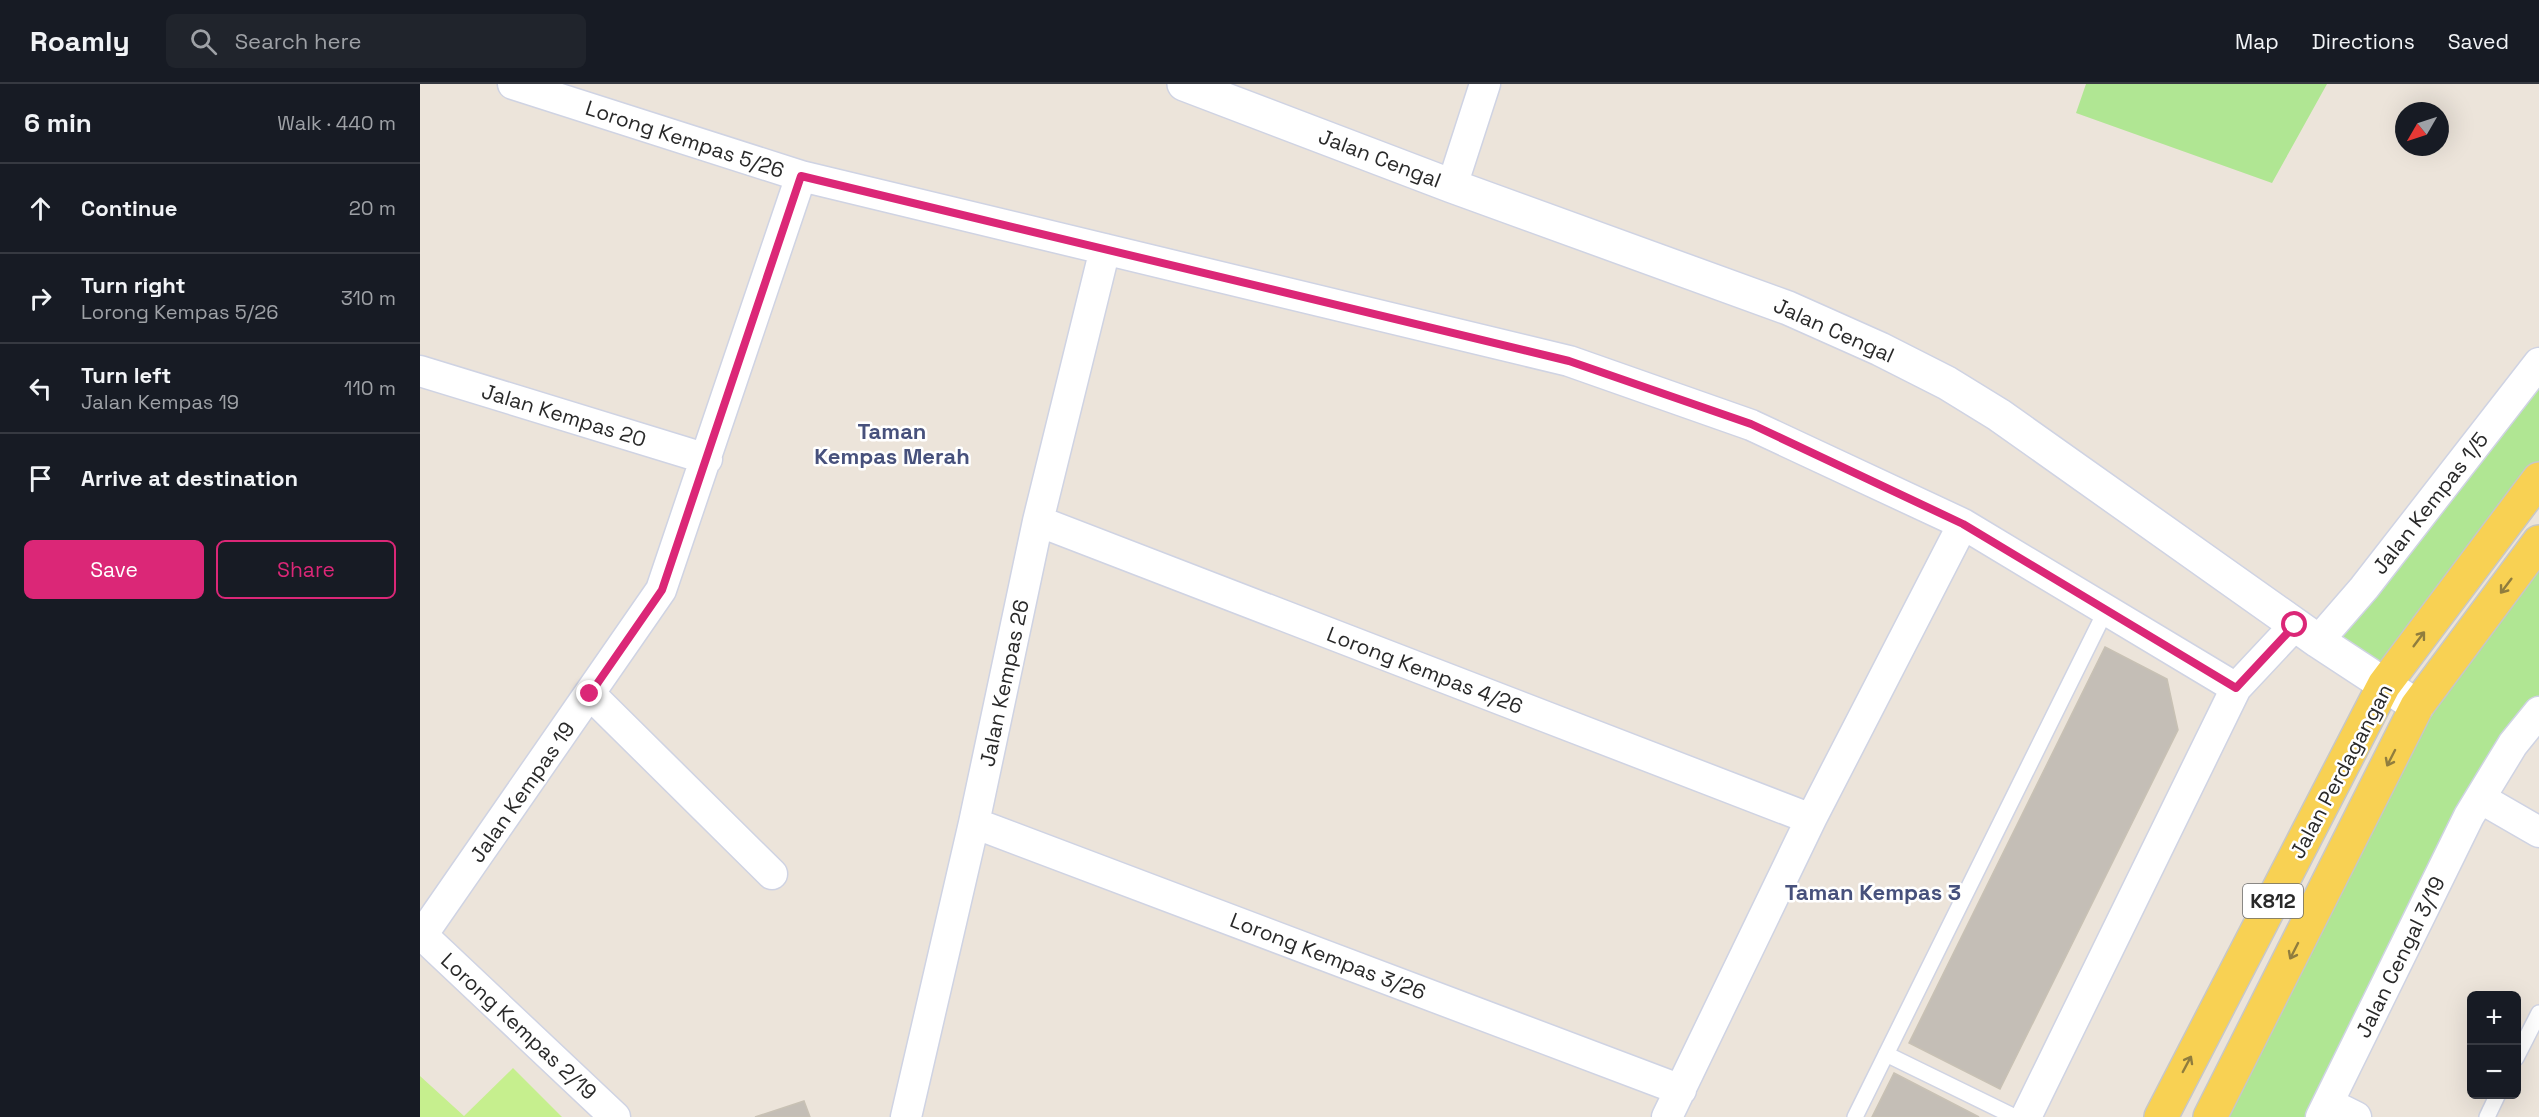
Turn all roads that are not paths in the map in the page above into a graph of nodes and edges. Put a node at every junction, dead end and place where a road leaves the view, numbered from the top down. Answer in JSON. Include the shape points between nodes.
{"nodes":[{"id":1,"x":513,"y":84,"type":"edge"},
{"id":2,"x":1184,"y":84,"type":"edge"},
{"id":3,"x":1485,"y":84,"type":"edge"},
{"id":4,"x":801,"y":176,"type":"junction"},
{"id":5,"x":1452,"y":186,"type":"junction"},
{"id":6,"x":1105,"y":249,"type":"junction"},
{"id":7,"x":2539,"y":363,"type":"edge"},
{"id":8,"x":425,"y":381,"type":"edge"},
{"id":9,"x":707,"y":459,"type":"junction"},
{"id":10,"x":2539,"y":479,"type":"edge"},
{"id":11,"x":1038,"y":521,"type":"junction"},
{"id":12,"x":1963,"y":524,"type":"junction"},
{"id":13,"x":2539,"y":542,"type":"edge"},
{"id":14,"x":2106,"y":610,"type":"junction"},
{"id":15,"x":2307,"y":633,"type":"junction"},
{"id":16,"x":2384,"y":685,"type":"junction"},
{"id":17,"x":2236,"y":688,"type":"junction"},
{"id":18,"x":590,"y":694,"type":"junction"},
{"id":19,"x":2417,"y":706,"type":"junction"},
{"id":20,"x":2539,"y":712,"type":"edge"},
{"id":21,"x":2480,"y":798,"type":"junction"},
{"id":22,"x":1811,"y":819,"type":"junction"},
{"id":23,"x":974,"y":823,"type":"junction"},
{"id":24,"x":2539,"y":832,"type":"edge"},
{"id":25,"x":772,"y":874,"type":"dead end"},
{"id":26,"x":421,"y":936,"type":"edge"},
{"id":27,"x":2539,"y":1013,"type":"edge"},
{"id":28,"x":2521,"y":1050,"type":"edge"},
{"id":29,"x":1887,"y":1054,"type":"junction"},
{"id":30,"x":1681,"y":1090,"type":"junction"},
{"id":31,"x":2496,"y":1099,"type":"edge"},
{"id":32,"x":2325,"y":1110,"type":"edge"},
{"id":33,"x":615,"y":1117,"type":"edge"},
{"id":34,"x":906,"y":1117,"type":"edge"},
{"id":35,"x":1667,"y":1117,"type":"edge"},
{"id":36,"x":1855,"y":1117,"type":"edge"},
{"id":37,"x":2015,"y":1117,"type":"edge"},
{"id":38,"x":2026,"y":1117,"type":"edge"},
{"id":39,"x":2161,"y":1117,"type":"edge"},
{"id":40,"x":2210,"y":1117,"type":"edge"},
{"id":41,"x":2356,"y":1117,"type":"edge"},
{"id":42,"x":2487,"y":1117,"type":"edge"}],
"edges":[{"from":1,"to":4,"type":"street","name":"Lorong Kempas 5/26"},
{"from":2,"to":5,"type":"street","name":"Jalan Cengal"},
{"from":3,"to":5,"type":"street"},
{"from":4,"to":6,"type":"street","name":"Lorong Kempas 5/26"},
{"from":4,"to":9,"type":"street","name":"Jalan Kempas 19"},
{"from":5,"to":15,"type":"street","name":"Jalan Cengal","via":[[1788,308],[1928,373],[1999,415]]},
{"from":6,"to":11,"type":"street","name":"Jalan Kempas 26"},
{"from":6,"to":12,"type":"street","name":"Lorong Kempas 5/26","via":[[1569,361],[1751,424]]},
{"from":7,"to":15,"type":"street","name":"Jalan Kempas 1/5","via":[[2364,588]]},
{"from":8,"to":9,"type":"street","name":"Jalan Kempas 20"},
{"from":9,"to":18,"type":"street","name":"Jalan Kempas 19","via":[[662,590]]},
{"from":16,"to":10,"type":"main road","name":"Jalan Perdagangan","number":"K812","one_way":true},
{"from":11,"to":22,"type":"street","name":"Lorong Kempas 4/26"},
{"from":11,"to":23,"type":"street","name":"Jalan Kempas 26"},
{"from":12,"to":14,"type":"street","name":"Lorong Kempas 5/26"},
{"from":12,"to":22,"type":"street"},
{"from":13,"to":19,"type":"main road","name":"Jalan Perdagangan","number":"K812","one_way":true},
{"from":14,"to":17,"type":"street","name":"Lorong Kempas 5/26"},
{"from":14,"to":29,"type":"lane"},
{"from":15,"to":16,"type":"street","name":"Jalan Cengal"},
{"from":15,"to":17,"type":"street","name":"Jalan Kempas 1/5"},
{"from":16,"to":19,"type":"street","name":"Jalan Cengal"},
{"from":39,"to":16,"type":"main road","name":"Jalan Perdagangan","number":"K812","one_way":true},
{"from":17,"to":38,"type":"street","name":"Jalan Kempas 1/5"},
{"from":18,"to":25,"type":"street"},
{"from":18,"to":26,"type":"street","name":"Jalan Kempas 19"},
{"from":19,"to":40,"type":"main road","name":"Jalan Perdagangan","number":"K812","one_way":true},
{"from":20,"to":21,"type":"street","name":"Jalan Cengal 3/19","via":[[2513,744]]},
{"from":21,"to":24,"type":"street"},
{"from":21,"to":32,"type":"street","name":"Jalan Cengal 3/19"},
{"from":22,"to":30,"type":"street"},
{"from":23,"to":30,"type":"street","name":"Lorong Kempas 3/26"},
{"from":23,"to":34,"type":"street","name":"Jalan Kempas 26"},
{"from":26,"to":33,"type":"street","name":"Lorong Kempas 2/19"},
{"from":27,"to":28,"type":"lane"},
{"from":29,"to":36,"type":"lane"},
{"from":29,"to":37,"type":"lane"},
{"from":30,"to":35,"type":"street"},
{"from":31,"to":42,"type":"lane"},
{"from":32,"to":41,"type":"street"}]}
